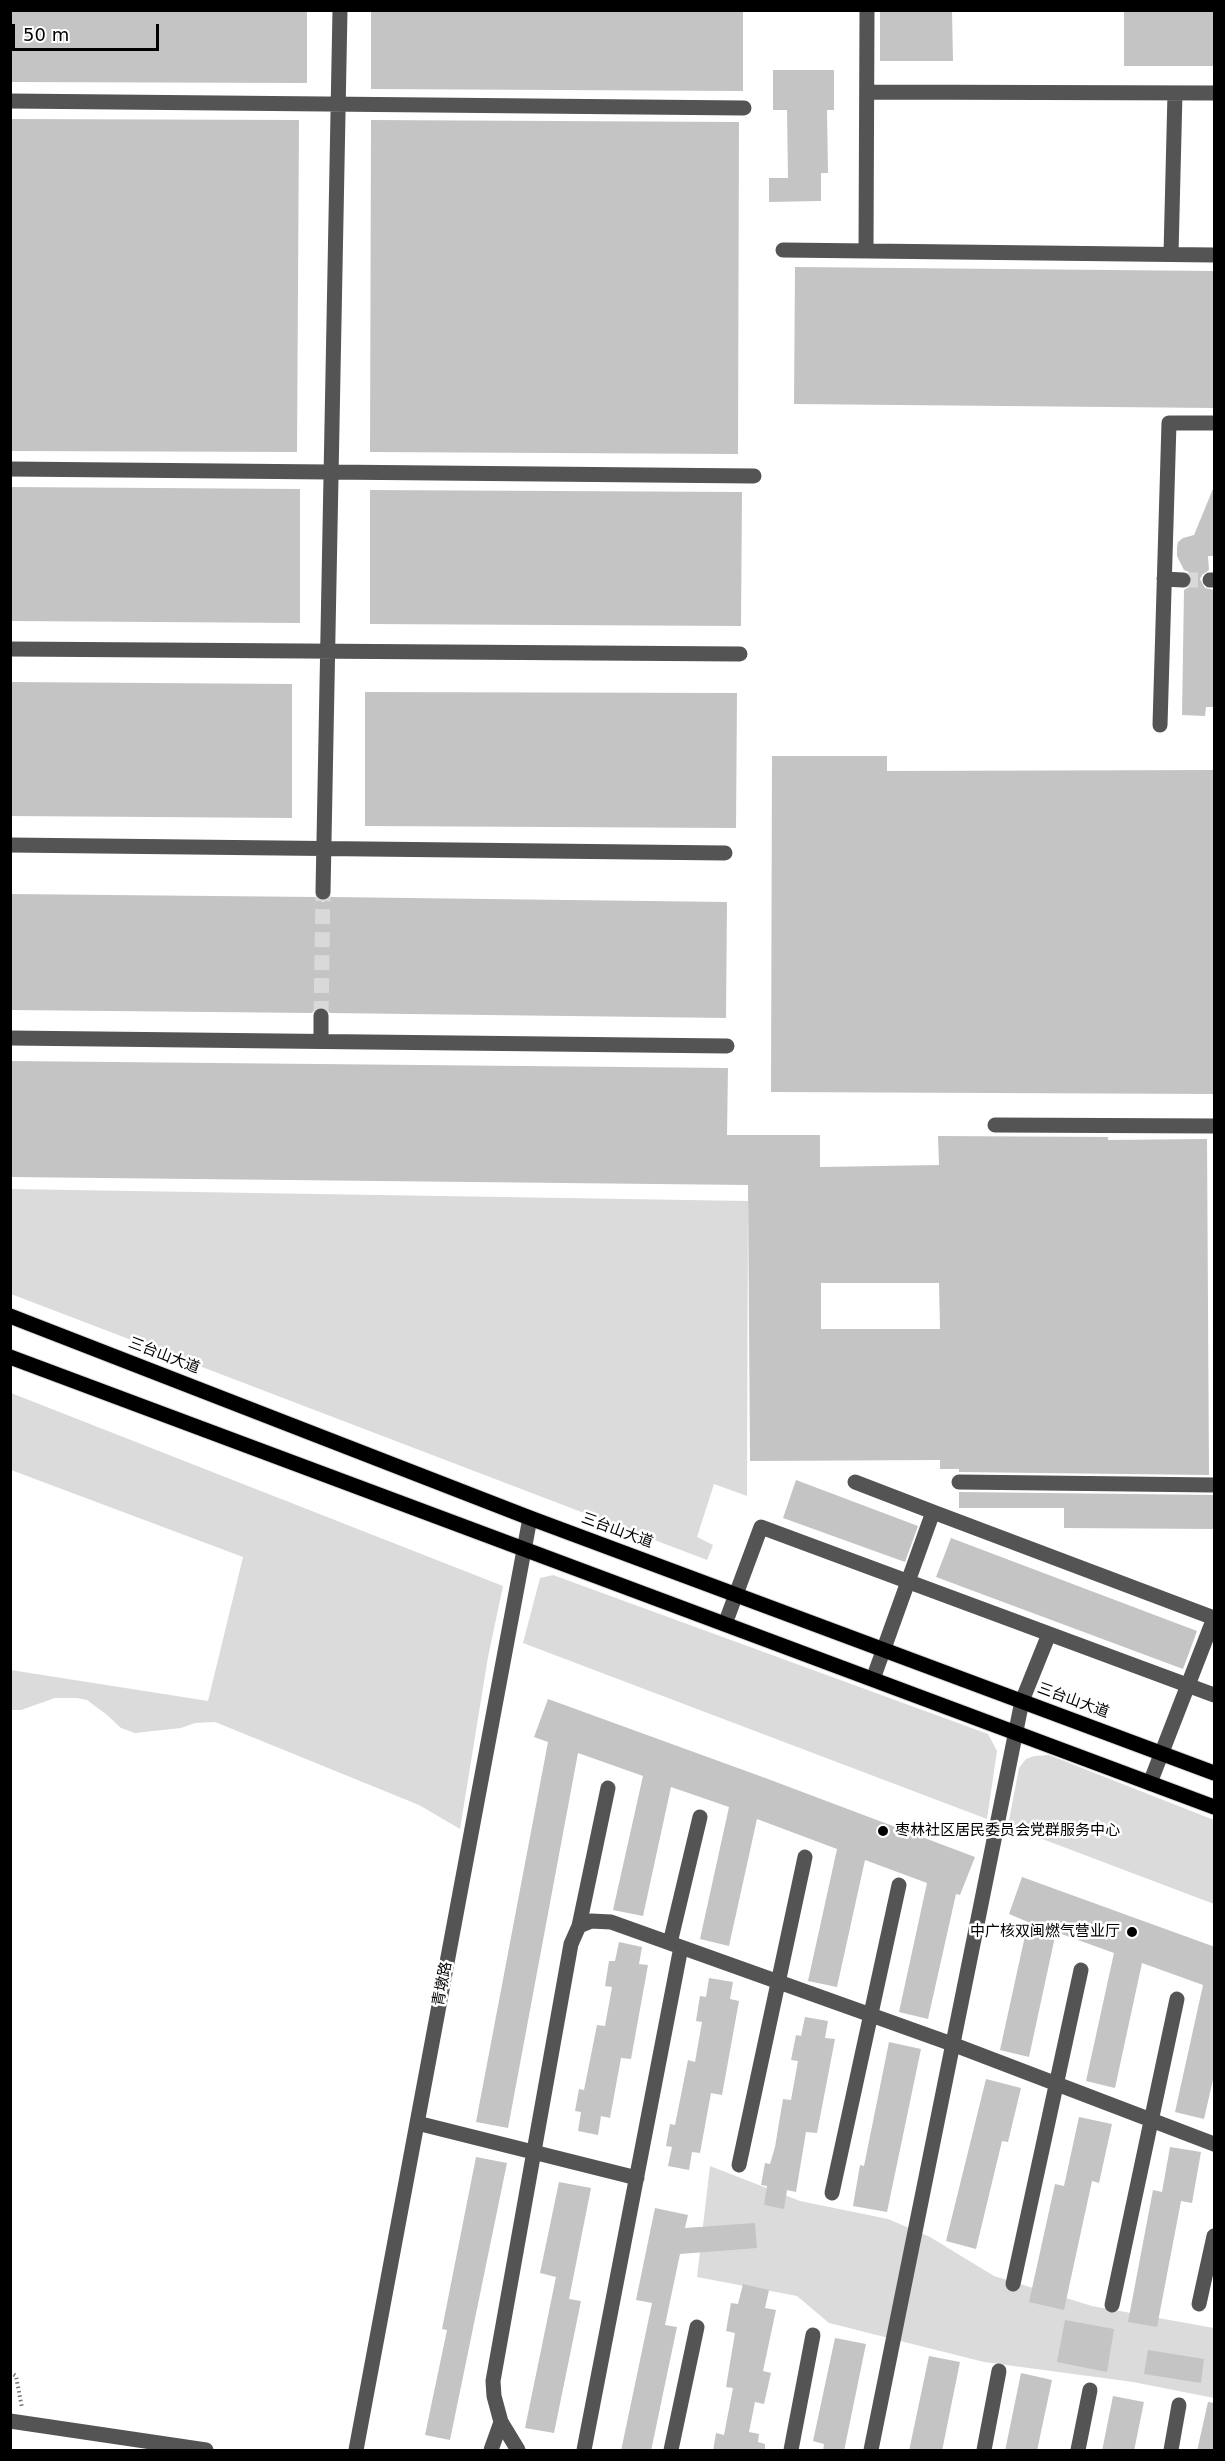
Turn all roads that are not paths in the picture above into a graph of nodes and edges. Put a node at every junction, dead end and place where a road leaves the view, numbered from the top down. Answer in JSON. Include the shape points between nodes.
{"nodes":[{"id":1,"x":340,"y":10,"type":"edge"},
{"id":2,"x":867,"y":10,"type":"edge"},
{"id":3,"x":867,"y":92,"type":"junction"},
{"id":4,"x":1175,"y":93,"type":"junction"},
{"id":5,"x":1215,"y":93,"type":"edge"},
{"id":6,"x":10,"y":101,"type":"edge"},
{"id":7,"x":338,"y":104,"type":"junction"},
{"id":8,"x":744,"y":108,"type":"dead end"},
{"id":9,"x":783,"y":250,"type":"dead end"},
{"id":10,"x":866,"y":251,"type":"junction"},
{"id":11,"x":1171,"y":254,"type":"junction"},
{"id":12,"x":1215,"y":255,"type":"edge"},
{"id":13,"x":1215,"y":423,"type":"edge"},
{"id":14,"x":10,"y":469,"type":"edge"},
{"id":15,"x":330,"y":472,"type":"junction"},
{"id":16,"x":754,"y":476,"type":"dead end"},
{"id":17,"x":1164,"y":579,"type":"junction"},
{"id":18,"x":1183,"y":580,"type":"tunnel mouth"},
{"id":19,"x":10,"y":649,"type":"edge"},
{"id":20,"x":327,"y":651,"type":"junction"},
{"id":21,"x":740,"y":654,"type":"dead end"},
{"id":22,"x":1160,"y":725,"type":"dead end"},
{"id":23,"x":10,"y":845,"type":"edge"},
{"id":24,"x":323,"y":849,"type":"junction"},
{"id":25,"x":725,"y":854,"type":"dead end"},
{"id":26,"x":322,"y":892,"type":"tunnel mouth"},
{"id":27,"x":321,"y":1016,"type":"tunnel mouth"},
{"id":28,"x":10,"y":1038,"type":"edge"},
{"id":29,"x":321,"y":1041,"type":"junction"},
{"id":30,"x":727,"y":1046,"type":"dead end"},
{"id":31,"x":995,"y":1125,"type":"dead end"},
{"id":32,"x":1215,"y":1126,"type":"edge"},
{"id":33,"x":10,"y":1316,"type":"edge"},
{"id":34,"x":10,"y":1357,"type":"edge"},
{"id":35,"x":855,"y":1482,"type":"dead end"},
{"id":36,"x":959,"y":1482,"type":"dead end"},
{"id":37,"x":1215,"y":1485,"type":"edge"},
{"id":38,"x":933,"y":1512,"type":"junction"},
{"id":39,"x":530,"y":1518,"type":"junction"},
{"id":40,"x":524,"y":1549,"type":"junction"},
{"id":41,"x":908,"y":1581,"type":"junction"},
{"id":42,"x":736,"y":1595,"type":"junction"},
{"id":43,"x":725,"y":1624,"type":"junction"},
{"id":44,"x":1049,"y":1634,"type":"junction"},
{"id":45,"x":884,"y":1650,"type":"junction"},
{"id":46,"x":873,"y":1679,"type":"junction"},
{"id":47,"x":1187,"y":1685,"type":"junction"},
{"id":48,"x":1215,"y":1695,"type":"edge"},
{"id":49,"x":1022,"y":1701,"type":"junction"},
{"id":50,"x":1015,"y":1732,"type":"junction"},
{"id":51,"x":1162,"y":1754,"type":"junction"},
{"id":52,"x":1215,"y":1773,"type":"edge"},
{"id":53,"x":1150,"y":1783,"type":"junction"},
{"id":54,"x":608,"y":1788,"type":"dead end"},
{"id":55,"x":1215,"y":1807,"type":"edge"},
{"id":56,"x":700,"y":1817,"type":"dead end"},
{"id":57,"x":805,"y":1857,"type":"dead end"},
{"id":58,"x":899,"y":1885,"type":"dead end"},
{"id":59,"x":579,"y":1926,"type":"junction"},
{"id":60,"x":676,"y":1945,"type":"junction"},
{"id":61,"x":1080,"y":1970,"type":"dead end"},
{"id":62,"x":778,"y":1982,"type":"junction"},
{"id":63,"x":1177,"y":1999,"type":"dead end"},
{"id":64,"x":871,"y":2015,"type":"junction"},
{"id":65,"x":952,"y":2044,"type":"junction"},
{"id":66,"x":1056,"y":2084,"type":"junction"},
{"id":67,"x":1152,"y":2120,"type":"junction"},
{"id":68,"x":417,"y":2123,"type":"junction"},
{"id":69,"x":1215,"y":2144,"type":"edge"},
{"id":70,"x":534,"y":2152,"type":"junction"},
{"id":71,"x":738,"y":2165,"type":"dead end"},
{"id":72,"x":637,"y":2178,"type":"junction"},
{"id":73,"x":832,"y":2193,"type":"dead end"},
{"id":74,"x":1215,"y":2236,"type":"edge"},
{"id":75,"x":1012,"y":2284,"type":"dead end"},
{"id":76,"x":1199,"y":2304,"type":"dead end"},
{"id":77,"x":1112,"y":2305,"type":"dead end"},
{"id":78,"x":697,"y":2327,"type":"dead end"},
{"id":79,"x":813,"y":2335,"type":"dead end"},
{"id":80,"x":999,"y":2371,"type":"dead end"},
{"id":81,"x":1090,"y":2390,"type":"dead end"},
{"id":82,"x":1179,"y":2405,"type":"dead end"},
{"id":83,"x":17,"y":2422,"type":"edge"},
{"id":84,"x":501,"y":2422,"type":"junction"},
{"id":85,"x":206,"y":2451,"type":"edge"},
{"id":86,"x":356,"y":2451,"type":"edge"},
{"id":87,"x":491,"y":2451,"type":"edge"},
{"id":88,"x":518,"y":2451,"type":"edge"},
{"id":89,"x":584,"y":2451,"type":"edge"},
{"id":90,"x":671,"y":2451,"type":"edge"},
{"id":91,"x":791,"y":2451,"type":"edge"},
{"id":92,"x":871,"y":2451,"type":"edge"},
{"id":93,"x":984,"y":2451,"type":"edge"},
{"id":94,"x":1078,"y":2451,"type":"edge"},
{"id":95,"x":1171,"y":2451,"type":"edge"}],
"edges":[{"from":1,"to":7,"type":"street"},
{"from":2,"to":3,"type":"street"},
{"from":3,"to":4,"type":"street"},
{"from":3,"to":10,"type":"street"},
{"from":4,"to":5,"type":"street"},
{"from":4,"to":11,"type":"street"},
{"from":6,"to":7,"type":"street"},
{"from":7,"to":8,"type":"street"},
{"from":7,"to":15,"type":"street"},
{"from":9,"to":10,"type":"street"},
{"from":10,"to":11,"type":"street"},
{"from":11,"to":12,"type":"street"},
{"from":13,"to":17,"type":"street","via":[[1169,423]]},
{"from":14,"to":15,"type":"street"},
{"from":15,"to":16,"type":"street"},
{"from":15,"to":20,"type":"street"},
{"from":17,"to":18,"type":"street"},
{"from":17,"to":22,"type":"street"},
{"from":19,"to":20,"type":"street"},
{"from":20,"to":21,"type":"street"},
{"from":20,"to":24,"type":"street"},
{"from":23,"to":24,"type":"street"},
{"from":24,"to":25,"type":"street"},
{"from":24,"to":26,"type":"street"},
{"from":27,"to":29,"type":"street"},
{"from":28,"to":29,"type":"street"},
{"from":29,"to":30,"type":"street"},
{"from":31,"to":32,"type":"street"},
{"from":33,"to":39,"type":"main road","name":"三台山大道"},
{"from":34,"to":40,"type":"main road"},
{"from":35,"to":38,"type":"street"},
{"from":36,"to":37,"type":"street"},
{"from":38,"to":41,"type":"street"},
{"from":38,"to":47,"type":"street","via":[[1214,1618]]},
{"from":39,"to":40,"type":"street","name":"青墩路"},
{"from":39,"to":42,"type":"main road","name":"三台山大道"},
{"from":40,"to":43,"type":"main road"},
{"from":40,"to":68,"type":"street","name":"青墩路"},
{"from":41,"to":42,"type":"street","via":[[761,1527]]},
{"from":41,"to":44,"type":"street"},
{"from":41,"to":45,"type":"street"},
{"from":42,"to":43,"type":"street"},
{"from":42,"to":45,"type":"main road","name":"三台山大道"},
{"from":43,"to":46,"type":"main road"},
{"from":44,"to":47,"type":"street"},
{"from":44,"to":49,"type":"street"},
{"from":45,"to":46,"type":"street"},
{"from":45,"to":49,"type":"main road","name":"三台山大道"},
{"from":46,"to":50,"type":"main road"},
{"from":47,"to":48,"type":"street"},
{"from":47,"to":51,"type":"street"},
{"from":49,"to":50,"type":"street"},
{"from":49,"to":51,"type":"main road","name":"三台山大道"},
{"from":50,"to":53,"type":"main road"},
{"from":50,"to":65,"type":"street"},
{"from":51,"to":52,"type":"main road","name":"三台山大道"},
{"from":51,"to":53,"type":"street"},
{"from":53,"to":55,"type":"main road"},
{"from":54,"to":59,"type":"street"},
{"from":56,"to":60,"type":"street"},
{"from":57,"to":62,"type":"street"},
{"from":58,"to":64,"type":"street"},
{"from":59,"to":60,"type":"street","via":[[591,1921],[611,1922]]},
{"from":59,"to":70,"type":"street","via":[[571,1944]]},
{"from":60,"to":62,"type":"street"},
{"from":60,"to":72,"type":"street"},
{"from":61,"to":66,"type":"street"},
{"from":62,"to":64,"type":"street"},
{"from":62,"to":71,"type":"street"},
{"from":63,"to":67,"type":"street"},
{"from":64,"to":65,"type":"street"},
{"from":64,"to":73,"type":"street"},
{"from":65,"to":66,"type":"street"},
{"from":65,"to":92,"type":"street"},
{"from":66,"to":67,"type":"street"},
{"from":66,"to":75,"type":"street"},
{"from":67,"to":69,"type":"street"},
{"from":67,"to":77,"type":"street"},
{"from":68,"to":70,"type":"street"},
{"from":68,"to":86,"type":"street","name":"青墩路"},
{"from":70,"to":72,"type":"street"},
{"from":70,"to":84,"type":"street","via":[[493,2380]]},
{"from":72,"to":89,"type":"street"},
{"from":74,"to":76,"type":"street"},
{"from":78,"to":90,"type":"street"},
{"from":79,"to":91,"type":"street"},
{"from":80,"to":93,"type":"street"},
{"from":81,"to":94,"type":"street"},
{"from":82,"to":95,"type":"street"},
{"from":83,"to":85,"type":"street"},
{"from":84,"to":87,"type":"street"},
{"from":84,"to":88,"type":"street"}]}
